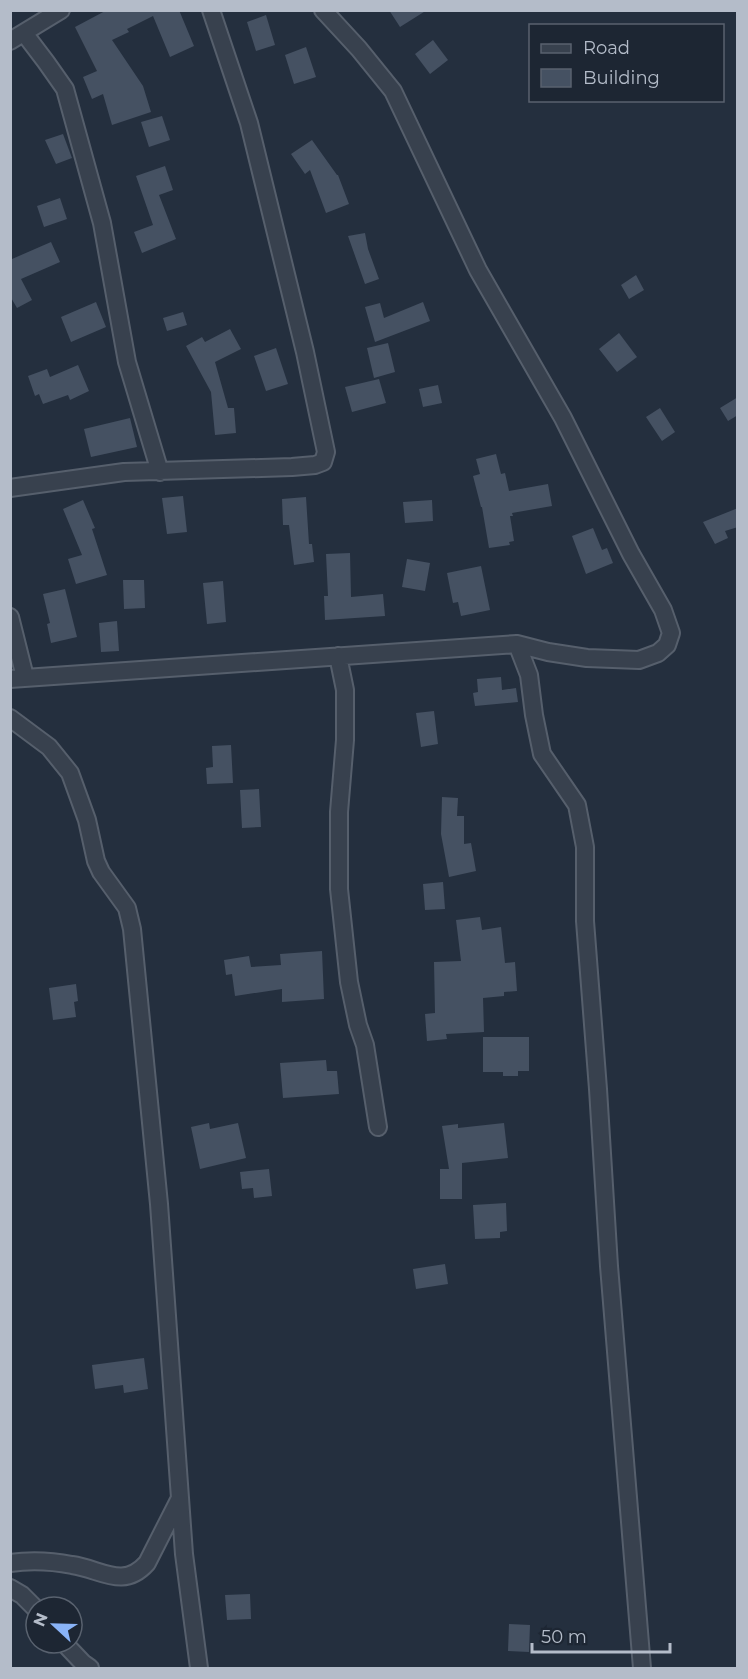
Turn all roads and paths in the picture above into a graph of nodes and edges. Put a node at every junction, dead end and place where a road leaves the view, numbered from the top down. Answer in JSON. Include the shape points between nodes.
{"nodes":[{"id":1,"x":61,"y":10,"type":"edge"},
{"id":2,"x":212,"y":10,"type":"edge"},
{"id":3,"x":323,"y":10,"type":"edge"},
{"id":4,"x":17,"y":37,"type":"edge"},
{"id":5,"x":160,"y":472,"type":"junction"},
{"id":6,"x":10,"y":488,"type":"edge"},
{"id":7,"x":10,"y":617,"type":"edge"},
{"id":8,"x":518,"y":644,"type":"junction"},
{"id":9,"x":338,"y":656,"type":"junction"},
{"id":10,"x":18,"y":678,"type":"edge"},
{"id":11,"x":10,"y":718,"type":"edge"},
{"id":12,"x":378,"y":1127,"type":"dead end"},
{"id":13,"x":180,"y":1498,"type":"junction"},
{"id":14,"x":10,"y":1563,"type":"edge"},
{"id":15,"x":10,"y":1588,"type":"edge"},
{"id":16,"x":24,"y":1597,"type":"edge"},
{"id":17,"x":74,"y":1655,"type":"edge"},
{"id":18,"x":90,"y":1668,"type":"edge"},
{"id":19,"x":199,"y":1668,"type":"edge"},
{"id":20,"x":642,"y":1668,"type":"edge"}],
"edges":[{"from":1,"to":4,"type":"street"},
{"from":2,"to":5,"type":"street","via":[[249,123],[326,452],[323,462],[315,465]]},
{"from":3,"to":8,"type":"street","via":[[393,91],[477,270],[563,418],[663,610],[671,633],[667,645],[658,653],[639,660],[587,658]]},
{"from":4,"to":5,"type":"street","via":[[46,62],[65,89],[102,223],[127,362]]},
{"from":5,"to":6,"type":"street","via":[[124,472]]},
{"from":7,"to":10,"type":"street"},
{"from":8,"to":9,"type":"street"},
{"from":8,"to":20,"type":"street","via":[[530,675],[542,754],[578,805],[585,847],[585,921]]},
{"from":9,"to":10,"type":"street"},
{"from":9,"to":12,"type":"street","via":[[345,690],[339,889],[349,982],[365,1046]]},
{"from":11,"to":13,"type":"street","via":[[49,747],[70,772],[96,861],[127,908],[132,929],[159,1204]]},
{"from":13,"to":14,"type":"street","via":[[147,1563],[133,1575],[113,1576],[34,1560]]},
{"from":13,"to":19,"type":"street"},
{"from":15,"to":16,"type":"street"},
{"from":17,"to":18,"type":"street"}]}
